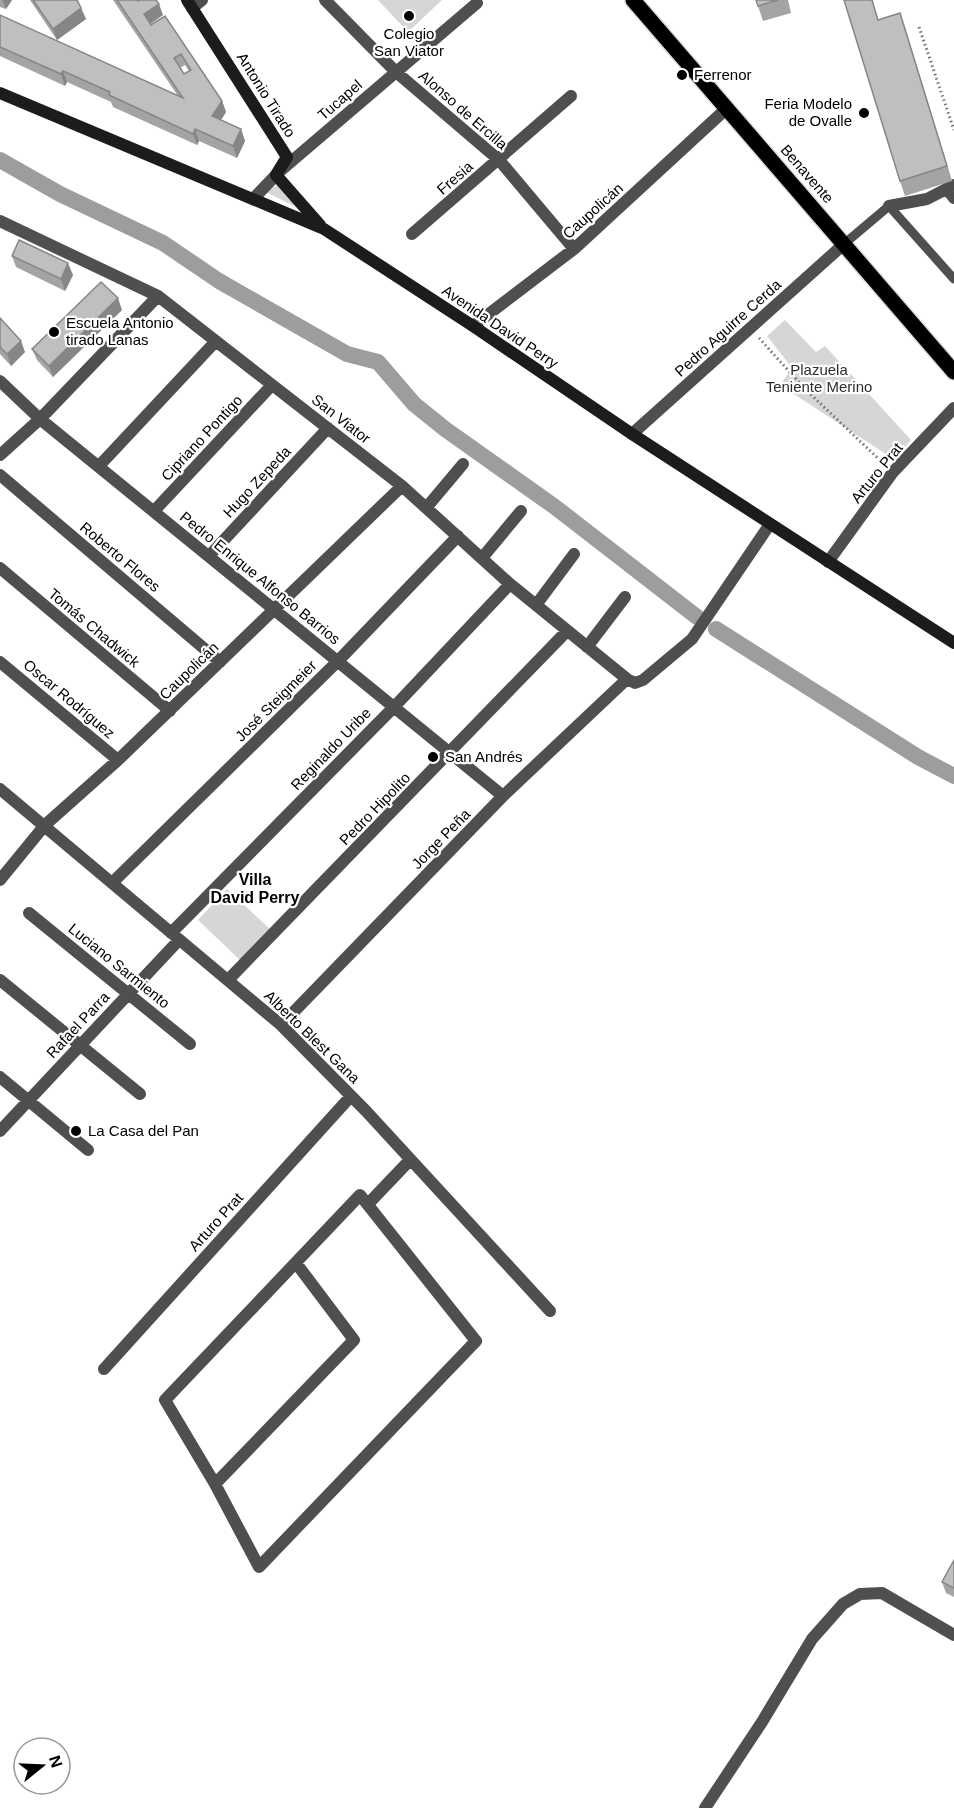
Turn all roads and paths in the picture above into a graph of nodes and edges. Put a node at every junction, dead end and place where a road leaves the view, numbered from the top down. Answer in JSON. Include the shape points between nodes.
{"nodes":[{"id":1,"x":325,"y":0,"type":"edge"},
{"id":2,"x":633,"y":0,"type":"edge"},
{"id":3,"x":194,"y":2,"type":"edge"},
{"id":4,"x":477,"y":3,"type":"dead end"},
{"id":5,"x":919,"y":27,"type":"dead end"},
{"id":6,"x":396,"y":72,"type":"junction"},
{"id":7,"x":0,"y":93,"type":"edge"},
{"id":8,"x":571,"y":96,"type":"dead end"},
{"id":9,"x":726,"y":109,"type":"junction"},
{"id":10,"x":954,"y":130,"type":"edge"},
{"id":11,"x":499,"y":160,"type":"junction"},
{"id":12,"x":276,"y":175,"type":"junction"},
{"id":13,"x":952,"y":191,"type":"edge"},
{"id":14,"x":253,"y":199,"type":"junction"},
{"id":15,"x":889,"y":206,"type":"junction"},
{"id":16,"x":0,"y":221,"type":"edge"},
{"id":17,"x":324,"y":229,"type":"junction"},
{"id":18,"x":412,"y":234,"type":"dead end"},
{"id":19,"x":844,"y":244,"type":"junction"},
{"id":20,"x":574,"y":249,"type":"junction"},
{"id":21,"x":954,"y":279,"type":"edge"},
{"id":22,"x":158,"y":297,"type":"junction"},
{"id":23,"x":473,"y":326,"type":"junction"},
{"id":24,"x":750,"y":329,"type":"junction"},
{"id":25,"x":216,"y":341,"type":"junction"},
{"id":26,"x":954,"y":372,"type":"edge"},
{"id":27,"x":0,"y":381,"type":"edge"},
{"id":28,"x":272,"y":385,"type":"junction"},
{"id":29,"x":954,"y":408,"type":"edge"},
{"id":30,"x":40,"y":419,"type":"junction"},
{"id":31,"x":328,"y":428,"type":"junction"},
{"id":32,"x":632,"y":434,"type":"junction"},
{"id":33,"x":0,"y":455,"type":"edge"},
{"id":34,"x":463,"y":464,"type":"dead end"},
{"id":35,"x":99,"y":466,"type":"junction"},
{"id":36,"x":893,"y":472,"type":"junction"},
{"id":37,"x":0,"y":475,"type":"edge"},
{"id":38,"x":402,"y":486,"type":"junction"},
{"id":39,"x":426,"y":508,"type":"junction"},
{"id":40,"x":154,"y":511,"type":"junction"},
{"id":41,"x":520,"y":511,"type":"dead end"},
{"id":42,"x":770,"y":524,"type":"junction"},
{"id":43,"x":458,"y":536,"type":"junction"},
{"id":44,"x":573,"y":554,"type":"dead end"},
{"id":45,"x":209,"y":556,"type":"junction"},
{"id":46,"x":482,"y":558,"type":"junction"},
{"id":47,"x":828,"y":561,"type":"junction"},
{"id":48,"x":0,"y":568,"type":"edge"},
{"id":49,"x":510,"y":585,"type":"junction"},
{"id":50,"x":625,"y":597,"type":"dead end"},
{"id":51,"x":536,"y":605,"type":"junction"},
{"id":52,"x":275,"y":609,"type":"junction"},
{"id":53,"x":567,"y":631,"type":"junction"},
{"id":54,"x":954,"y":642,"type":"edge"},
{"id":55,"x":587,"y":647,"type":"junction"},
{"id":56,"x":338,"y":661,"type":"junction"},
{"id":57,"x":0,"y":662,"type":"edge"},
{"id":58,"x":220,"y":662,"type":"junction"},
{"id":59,"x":631,"y":681,"type":"junction"},
{"id":60,"x":394,"y":707,"type":"junction"},
{"id":61,"x":170,"y":711,"type":"junction"},
{"id":62,"x":450,"y":753,"type":"junction"},
{"id":63,"x":118,"y":760,"type":"junction"},
{"id":64,"x":0,"y":789,"type":"edge"},
{"id":65,"x":503,"y":796,"type":"junction"},
{"id":66,"x":45,"y":825,"type":"junction"},
{"id":67,"x":0,"y":880,"type":"edge"},
{"id":68,"x":112,"y":884,"type":"junction"},
{"id":69,"x":29,"y":913,"type":"dead end"},
{"id":70,"x":175,"y":937,"type":"junction"},
{"id":71,"x":0,"y":980,"type":"edge"},
{"id":72,"x":228,"y":981,"type":"junction"},
{"id":73,"x":129,"y":994,"type":"junction"},
{"id":74,"x":281,"y":1025,"type":"junction"},
{"id":75,"x":190,"y":1044,"type":"dead end"},
{"id":76,"x":81,"y":1045,"type":"junction"},
{"id":77,"x":0,"y":1077,"type":"edge"},
{"id":78,"x":140,"y":1094,"type":"dead end"},
{"id":79,"x":351,"y":1096,"type":"junction"},
{"id":80,"x":28,"y":1101,"type":"junction"},
{"id":81,"x":0,"y":1131,"type":"edge"},
{"id":82,"x":88,"y":1150,"type":"dead end"},
{"id":83,"x":410,"y":1160,"type":"junction"},
{"id":84,"x":368,"y":1204,"type":"junction"},
{"id":85,"x":296,"y":1263,"type":"junction"},
{"id":86,"x":550,"y":1311,"type":"dead end"},
{"id":87,"x":104,"y":1369,"type":"dead end"},
{"id":88,"x":215,"y":1484,"type":"junction"},
{"id":89,"x":954,"y":1635,"type":"edge"},
{"id":90,"x":705,"y":1808,"type":"edge"}],
"edges":[{"from":1,"to":6,"type":"street","name":"Alonso de Ercilla"},
{"from":2,"to":9,"type":"main road","name":"Benavente"},
{"from":3,"to":12,"type":"main road","name":"Antonio Tirado","via":[[287,157]]},
{"from":4,"to":6,"type":"street","name":"Tucapel"},
{"from":5,"to":10,"type":"path"},
{"from":6,"to":11,"type":"street","name":"Alonso de Ercilla"},
{"from":6,"to":12,"type":"street","name":"Tucapel"},
{"from":7,"to":14,"type":"main road","name":"Avenida David Perry"},
{"from":8,"to":11,"type":"street","name":"Fresia"},
{"from":9,"to":19,"type":"main road","name":"Benavente"},
{"from":9,"to":20,"type":"street","name":"Caupolicán"},
{"from":11,"to":18,"type":"street","name":"Fresia"},
{"from":11,"to":20,"type":"street","name":"Alonso de Ercilla"},
{"from":12,"to":14,"type":"street","name":"Tucapel"},
{"from":12,"to":17,"type":"main road"},
{"from":13,"to":15,"type":"street"},
{"from":14,"to":17,"type":"main road","name":"Avenida David Perry"},
{"from":15,"to":19,"type":"lane"},
{"from":15,"to":21,"type":"lane"},
{"from":16,"to":22,"type":"street","name":"San Viator"},
{"from":17,"to":23,"type":"main road","name":"Avenida David Perry"},
{"from":19,"to":24,"type":"street","name":"Pedro Aguirre Cerda"},
{"from":19,"to":26,"type":"main road","name":"Benavente"},
{"from":20,"to":23,"type":"street","name":"Caupolicán"},
{"from":22,"to":25,"type":"street","name":"San Viator"},
{"from":22,"to":30,"type":"street"},
{"from":23,"to":32,"type":"main road","name":"Avenida David Perry"},
{"from":24,"to":32,"type":"street","name":"Pedro Aguirre Cerda"},
{"from":24,"to":36,"type":"path","via":[[805,389]]},
{"from":25,"to":28,"type":"street","name":"San Viator"},
{"from":25,"to":35,"type":"street"},
{"from":27,"to":30,"type":"street","name":"Pedro Enrique Alfonso Barrios"},
{"from":28,"to":31,"type":"street","name":"San Viator"},
{"from":28,"to":40,"type":"street","name":"Cipriano Pontigo"},
{"from":29,"to":36,"type":"street","name":"Arturo Prat"},
{"from":30,"to":33,"type":"street"},
{"from":30,"to":35,"type":"street","name":"Pedro Enrique Alfonso Barrios"},
{"from":31,"to":38,"type":"street","name":"San Viator"},
{"from":31,"to":45,"type":"street","name":"Hugo Zepeda"},
{"from":32,"to":42,"type":"main road","name":"Avenida David Perry"},
{"from":34,"to":39,"type":"street"},
{"from":35,"to":40,"type":"street","name":"Pedro Enrique Alfonso Barrios"},
{"from":36,"to":47,"type":"street","name":"Arturo Prat"},
{"from":37,"to":58,"type":"street","name":"Roberto Flores"},
{"from":38,"to":39,"type":"street","name":"San Viator"},
{"from":38,"to":52,"type":"street","name":"Caupolicán"},
{"from":39,"to":43,"type":"street","name":"San Viator"},
{"from":40,"to":45,"type":"street","name":"Pedro Enrique Alfonso Barrios"},
{"from":41,"to":46,"type":"street"},
{"from":42,"to":47,"type":"main road","name":"Avenida David Perry"},
{"from":42,"to":59,"type":"street","name":"Jorge Peña","via":[[692,639],[643,680]]},
{"from":43,"to":46,"type":"street","name":"San Viator"},
{"from":43,"to":56,"type":"street","name":"José Steigmeier"},
{"from":44,"to":51,"type":"street"},
{"from":45,"to":52,"type":"street","name":"Pedro Enrique Alfonso Barrios"},
{"from":46,"to":49,"type":"street","name":"San Viator"},
{"from":47,"to":54,"type":"main road","name":"Avenida David Perry"},
{"from":48,"to":61,"type":"street","name":"Tomás Chadwick"},
{"from":49,"to":51,"type":"street","name":"San Viator"},
{"from":49,"to":60,"type":"street","name":"Reginaldo Uribe"},
{"from":50,"to":55,"type":"street"},
{"from":51,"to":53,"type":"street","name":"San Viator"},
{"from":52,"to":56,"type":"street","name":"Pedro Enrique Alfonso Barrios"},
{"from":52,"to":58,"type":"street","name":"Caupolicán"},
{"from":53,"to":55,"type":"street","name":"San Viator"},
{"from":53,"to":62,"type":"street","name":"Pedro Hipolito"},
{"from":55,"to":59,"type":"street","name":"San Viator"},
{"from":56,"to":60,"type":"street","name":"Pedro Enrique Alfonso Barrios"},
{"from":56,"to":68,"type":"street","name":"José Steigmeier"},
{"from":57,"to":63,"type":"street","name":"Oscar Rodríguez"},
{"from":58,"to":61,"type":"street","name":"Caupolicán"},
{"from":59,"to":65,"type":"street","name":"Jorge Peña"},
{"from":60,"to":62,"type":"street","name":"Pedro Enrique Alfonso Barrios"},
{"from":60,"to":70,"type":"street","name":"Reginaldo Uribe"},
{"from":61,"to":63,"type":"street","name":"Caupolicán"},
{"from":62,"to":65,"type":"street","name":"Pedro Enrique Alfonso Barrios"},
{"from":62,"to":72,"type":"street","name":"Pedro Hipolito"},
{"from":63,"to":66,"type":"street","name":"Caupolicán"},
{"from":64,"to":66,"type":"street","name":"Alberto Blest Gana"},
{"from":65,"to":74,"type":"street","name":"Jorge Peña"},
{"from":66,"to":67,"type":"street","name":"Caupolicán"},
{"from":66,"to":68,"type":"street","name":"Alberto Blest Gana"},
{"from":68,"to":70,"type":"street","name":"Alberto Blest Gana"},
{"from":69,"to":73,"type":"street","name":"Luciano Sarmiento"},
{"from":70,"to":72,"type":"street","name":"Alberto Blest Gana"},
{"from":70,"to":73,"type":"street","name":"Rafael Parra"},
{"from":71,"to":76,"type":"street"},
{"from":72,"to":74,"type":"street","name":"Alberto Blest Gana"},
{"from":73,"to":75,"type":"street","name":"Luciano Sarmiento"},
{"from":73,"to":76,"type":"street","name":"Rafael Parra"},
{"from":74,"to":79,"type":"street","name":"Alberto Blest Gana"},
{"from":76,"to":78,"type":"street"},
{"from":76,"to":80,"type":"street","name":"Rafael Parra"},
{"from":77,"to":80,"type":"street"},
{"from":79,"to":83,"type":"street","name":"Alberto Blest Gana"},
{"from":79,"to":87,"type":"street","name":"Arturo Prat"},
{"from":80,"to":81,"type":"street","name":"Rafael Parra"},
{"from":80,"to":82,"type":"street"},
{"from":83,"to":84,"type":"street"},
{"from":83,"to":86,"type":"street","name":"Alberto Blest Gana"},
{"from":84,"to":85,"type":"street","via":[[360,1195]]},
{"from":84,"to":88,"type":"street","via":[[476,1341],[259,1567]]},
{"from":85,"to":88,"type":"street","via":[[165,1401]]},
{"from":85,"to":88,"type":"street","via":[[354,1340]]},
{"from":89,"to":90,"type":"street","via":[[882,1593],[860,1594],[843,1604],[812,1639]]}]}
